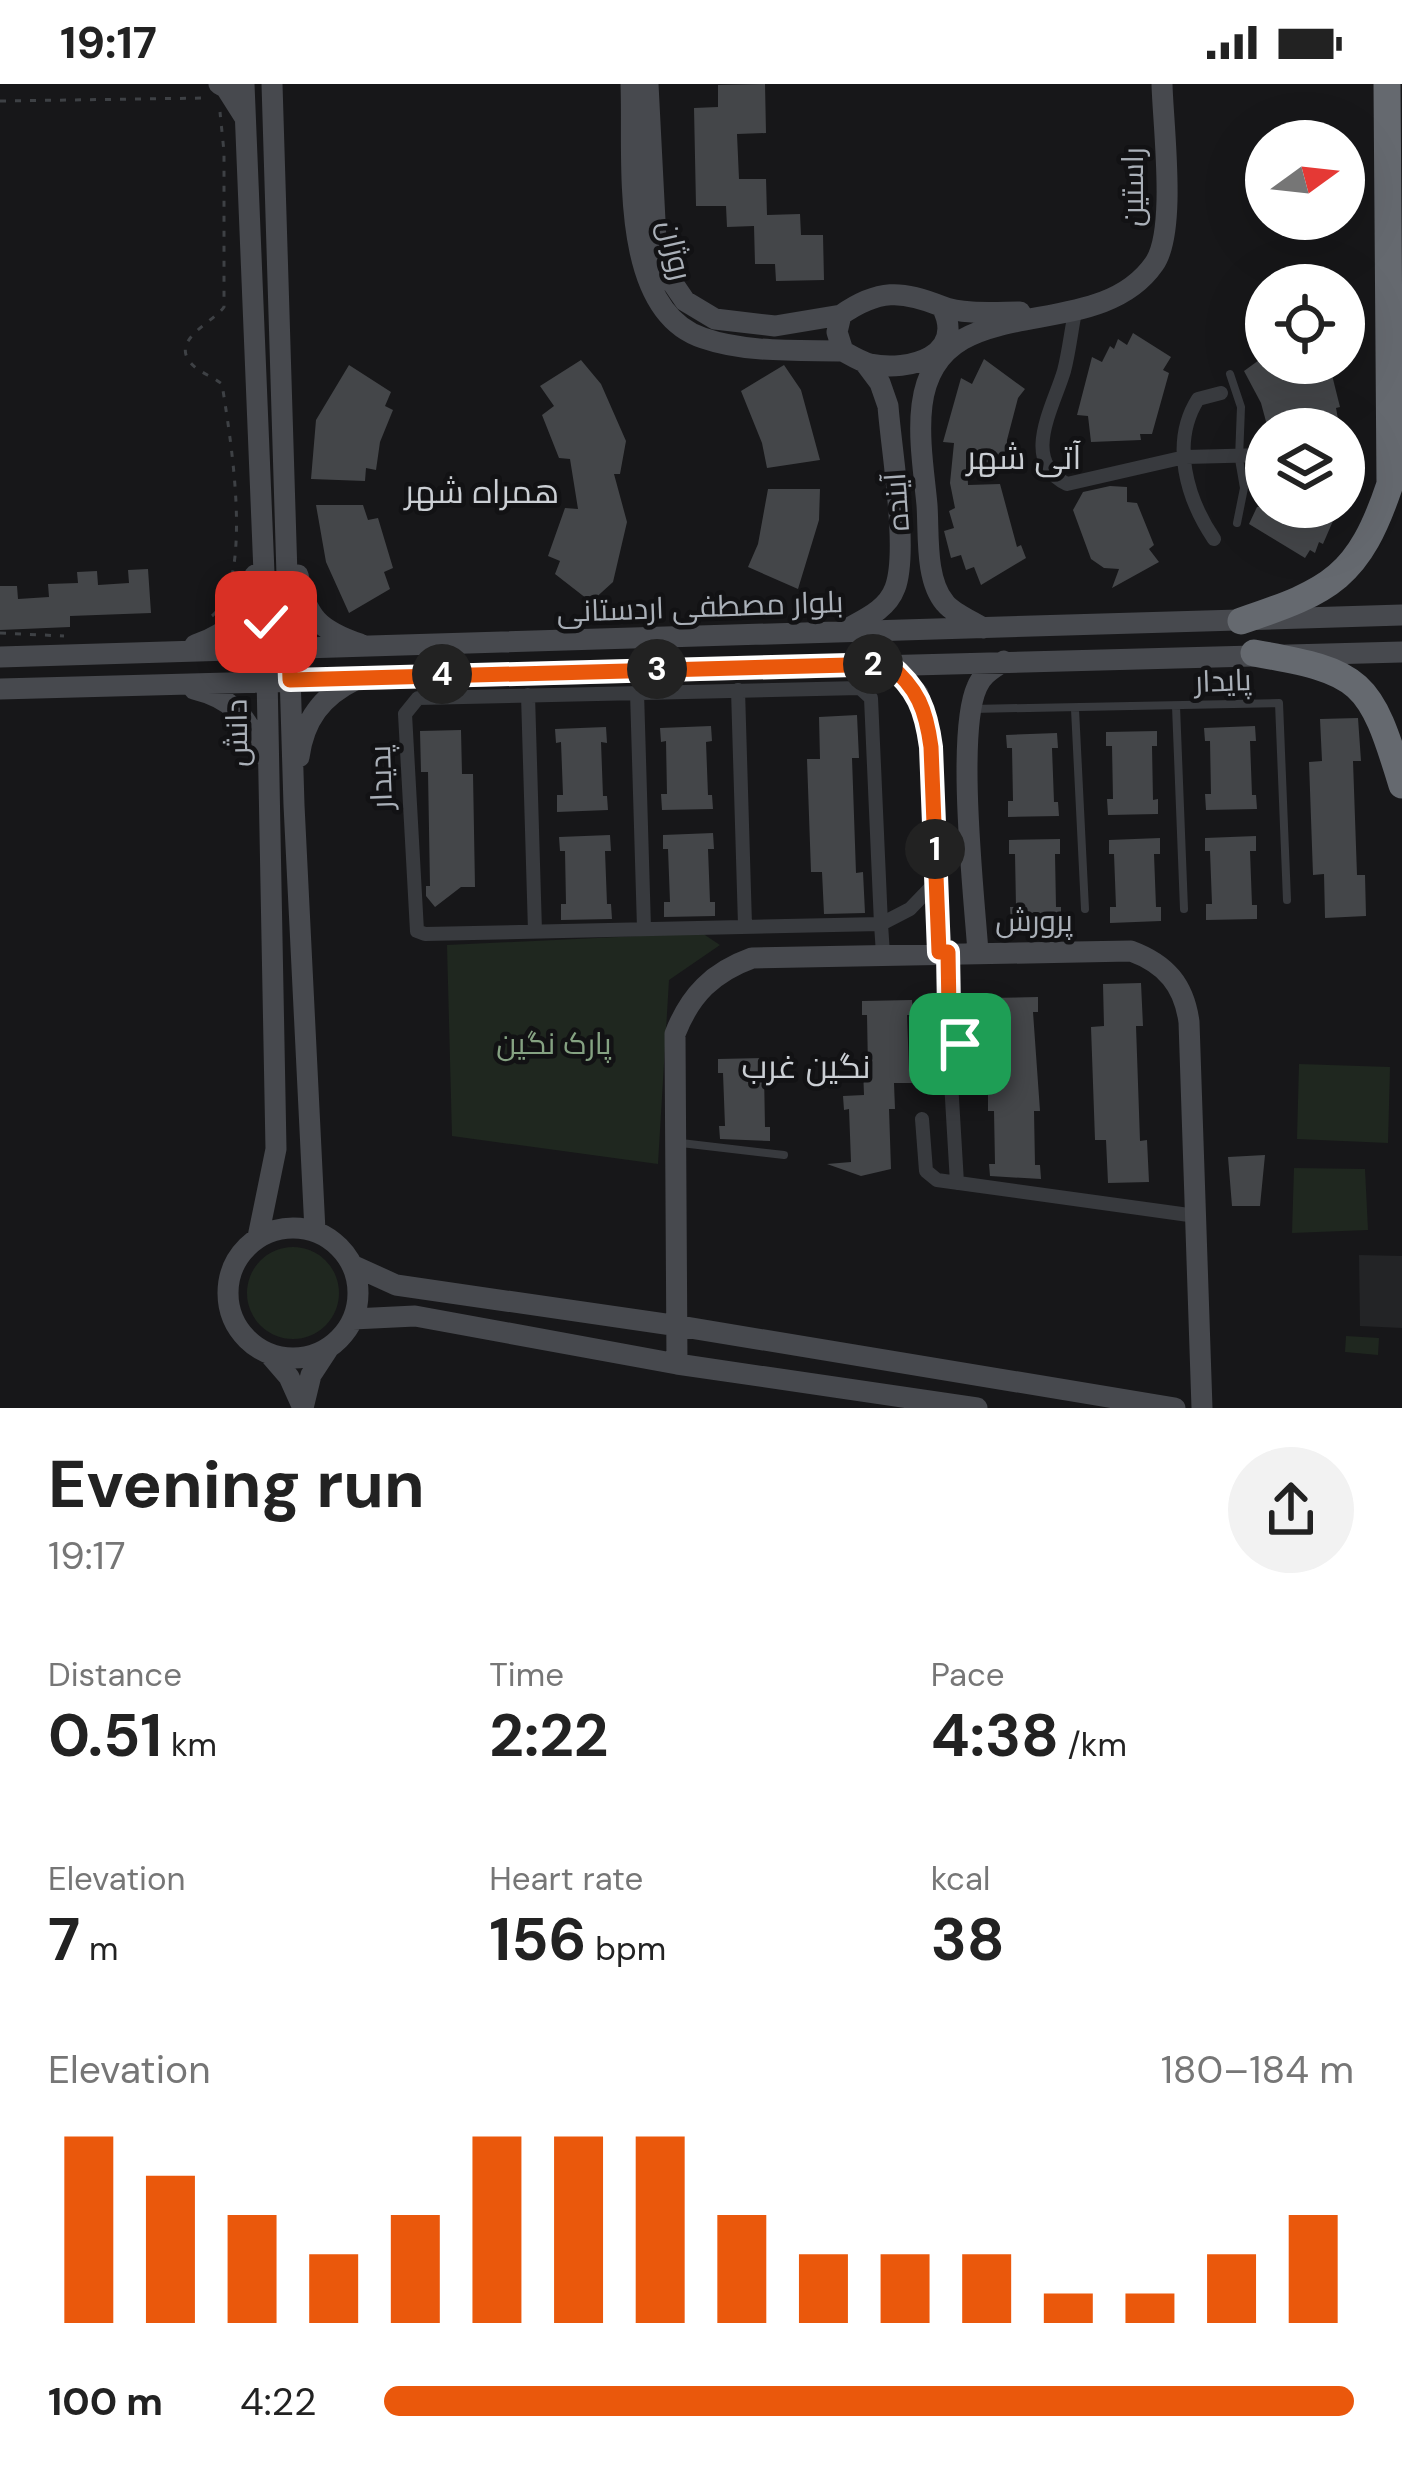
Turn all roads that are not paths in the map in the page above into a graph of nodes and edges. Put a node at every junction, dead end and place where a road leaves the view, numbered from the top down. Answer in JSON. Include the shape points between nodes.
{"nodes":[{"id":1,"x":220,"y":84,"type":"edge"},
{"id":2,"x":244,"y":84,"type":"edge"},
{"id":3,"x":272,"y":84,"type":"edge"},
{"id":4,"x":631,"y":84,"type":"edge"},
{"id":5,"x":648,"y":84,"type":"edge"},
{"id":6,"x":1162,"y":84,"type":"edge"},
{"id":7,"x":1387,"y":84,"type":"edge"},
{"id":8,"x":245,"y":118,"type":"junction"},
{"id":9,"x":641,"y":152,"type":"junction"},
{"id":10,"x":942,"y":307,"type":"junction"},
{"id":11,"x":1075,"y":312,"type":"junction"},
{"id":12,"x":841,"y":315,"type":"junction"},
{"id":13,"x":843,"y":351,"type":"junction"},
{"id":14,"x":942,"y":351,"type":"junction"},
{"id":15,"x":865,"y":363,"type":"junction"},
{"id":16,"x":1230,"y":374,"type":"dead end"},
{"id":17,"x":1221,"y":393,"type":"dead end"},
{"id":18,"x":1185,"y":457,"type":"junction"},
{"id":19,"x":1245,"y":458,"type":"edge"},
{"id":20,"x":1239,"y":459,"type":"junction"},
{"id":21,"x":288,"y":521,"type":"junction"},
{"id":22,"x":1237,"y":524,"type":"dead end"},
{"id":23,"x":261,"y":526,"type":"junction"},
{"id":24,"x":1214,"y":539,"type":"dead end"},
{"id":25,"x":1402,"y":615,"type":"edge"},
{"id":26,"x":1241,"y":621,"type":"junction"},
{"id":27,"x":984,"y":628,"type":"junction"},
{"id":28,"x":841,"y":632,"type":"junction"},
{"id":29,"x":412,"y":646,"type":"junction"},
{"id":30,"x":368,"y":647,"type":"junction"},
{"id":31,"x":278,"y":651,"type":"junction"},
{"id":32,"x":163,"y":652,"type":"junction"},
{"id":33,"x":1402,"y":652,"type":"edge"},
{"id":34,"x":1254,"y":653,"type":"junction"},
{"id":35,"x":0,"y":657,"type":"edge"},
{"id":36,"x":1004,"y":661,"type":"junction"},
{"id":37,"x":888,"y":664,"type":"junction"},
{"id":38,"x":415,"y":675,"type":"junction"},
{"id":39,"x":362,"y":677,"type":"junction"},
{"id":40,"x":278,"y":681,"type":"junction"},
{"id":41,"x":170,"y":685,"type":"junction"},
{"id":42,"x":0,"y":689,"type":"edge"},
{"id":43,"x":738,"y":690,"type":"junction"},
{"id":44,"x":637,"y":692,"type":"junction"},
{"id":45,"x":527,"y":695,"type":"junction"},
{"id":46,"x":1176,"y":706,"type":"junction"},
{"id":47,"x":1075,"y":709,"type":"junction"},
{"id":48,"x":971,"y":710,"type":"junction"},
{"id":49,"x":931,"y":747,"type":"junction"},
{"id":50,"x":968,"y":747,"type":"junction"},
{"id":51,"x":268,"y":784,"type":"junction"},
{"id":52,"x":1402,"y":785,"type":"edge"},
{"id":53,"x":294,"y":805,"type":"junction"},
{"id":54,"x":935,"y":856,"type":"junction"},
{"id":55,"x":972,"y":858,"type":"junction"},
{"id":56,"x":936,"y":882,"type":"junction"},
{"id":57,"x":1287,"y":900,"type":"dead end"},
{"id":58,"x":1085,"y":909,"type":"dead end"},
{"id":59,"x":1184,"y":909,"type":"dead end"},
{"id":60,"x":881,"y":924,"type":"junction"},
{"id":61,"x":745,"y":925,"type":"junction"},
{"id":62,"x":644,"y":928,"type":"junction"},
{"id":63,"x":535,"y":931,"type":"junction"},
{"id":64,"x":943,"y":952,"type":"junction"},
{"id":65,"x":978,"y":952,"type":"junction"},
{"id":66,"x":883,"y":954,"type":"junction"},
{"id":67,"x":949,"y":1010,"type":"junction"},
{"id":68,"x":949,"y":1048,"type":"junction"},
{"id":69,"x":922,"y":1119,"type":"dead end"},
{"id":70,"x":673,"y":1142,"type":"junction"},
{"id":71,"x":784,"y":1154,"type":"dead end"},
{"id":72,"x":957,"y":1183,"type":"junction"},
{"id":73,"x":1196,"y":1216,"type":"junction"},
{"id":74,"x":315,"y":1231,"type":"junction"},
{"id":75,"x":258,"y":1237,"type":"junction"},
{"id":76,"x":352,"y":1265,"type":"junction"},
{"id":77,"x":353,"y":1318,"type":"junction"},
{"id":78,"x":680,"y":1326,"type":"junction"},
{"id":79,"x":329,"y":1348,"type":"junction"},
{"id":80,"x":270,"y":1354,"type":"junction"},
{"id":81,"x":677,"y":1364,"type":"junction"},
{"id":82,"x":977,"y":1408,"type":"edge"},
{"id":83,"x":1175,"y":1408,"type":"edge"},
{"id":84,"x":1202,"y":1408,"type":"edge"}],
"edges":[{"from":1,"to":8,"type":"street"},
{"from":2,"to":8,"type":"street","name":"دانش"},
{"from":3,"to":21,"type":"street","name":"دانش"},
{"from":4,"to":9,"type":"street","name":"روژان"},
{"from":5,"to":9,"type":"street","name":"روژان"},
{"from":6,"to":11,"type":"street","name":"راستین","via":[[1167,231],[1156,262],[1133,287]]},
{"from":7,"to":26,"type":"highway","via":[[1390,484],[1374,532],[1340,577]]},
{"from":8,"to":23,"type":"street","name":"دانش"},
{"from":9,"to":12,"type":"street","name":"روژان","via":[[657,260],[685,301],[715,319],[775,326]]},
{"from":9,"to":13,"type":"street","name":"روژان","via":[[642,265],[669,316],[699,338],[733,345]]},
{"from":10,"to":11,"type":"street"},
{"from":10,"to":12,"type":"street","via":[[912,294],[881,295]]},
{"from":10,"to":14,"type":"street","via":[[949,336]]},
{"from":11,"to":14,"type":"street","via":[[995,326]]},
{"from":11,"to":18,"type":"street","via":[[1042,444],[1052,476],[1067,484]]},
{"from":12,"to":13,"type":"street"},
{"from":13,"to":15,"type":"street"},
{"from":14,"to":15,"type":"street","via":[[916,363]]},
{"from":14,"to":27,"type":"street","name":"آینده","via":[[921,406],[932,572],[945,604]]},
{"from":15,"to":28,"type":"street","via":[[888,406],[900,562],[895,590],[877,613]]},
{"from":16,"to":20,"type":"lane","via":[[1241,407]]},
{"from":17,"to":18,"type":"street","via":[[1198,399],[1191,411]]},
{"from":18,"to":20,"type":"street"},
{"from":18,"to":24,"type":"street","via":[[1190,491]]},
{"from":19,"to":20,"type":"street"},
{"from":20,"to":22,"type":"lane"},
{"from":21,"to":30,"type":"street","via":[[310,615]]},
{"from":21,"to":31,"type":"street","name":"دانش"},
{"from":23,"to":31,"type":"street","name":"دانش"},
{"from":23,"to":32,"type":"street","via":[[243,615],[221,636]]},
{"from":25,"to":26,"type":"street","name":"بلوار مصطفی اردستانی"},
{"from":26,"to":27,"type":"street","name":"بلوار مصطفی اردستانی"},
{"from":27,"to":28,"type":"street","name":"بلوار مصطفی اردستانی"},
{"from":28,"to":29,"type":"street","name":"بلوار مصطفی اردستانی"},
{"from":29,"to":30,"type":"street","name":"بلوار مصطفی اردستانی"},
{"from":29,"to":38,"type":"street","via":[[400,662]]},
{"from":30,"to":31,"type":"street","name":"بلوار مصطفی اردستانی"},
{"from":31,"to":32,"type":"street","name":"بلوار مصطفی اردستانی"},
{"from":31,"to":40,"type":"street","name":"دانش"},
{"from":32,"to":35,"type":"street","name":"بلوار مصطفی اردستانی"},
{"from":33,"to":34,"type":"street","name":"بلوار مصطفی اردستانی"},
{"from":34,"to":36,"type":"street","name":"بلوار مصطفی اردستانی"},
{"from":34,"to":52,"type":"highway","via":[[1317,664],[1355,682],[1381,716]]},
{"from":36,"to":37,"type":"street","name":"بلوار مصطفی اردستانی"},
{"from":36,"to":48,"type":"street","via":[[985,674]]},
{"from":37,"to":38,"type":"street","name":"بلوار مصطفی اردستانی"},
{"from":37,"to":49,"type":"street","via":[[918,694]]},
{"from":38,"to":39,"type":"street","name":"بلوار مصطفی اردستانی"},
{"from":39,"to":40,"type":"street","name":"بلوار مصطفی اردستانی"},
{"from":39,"to":53,"type":"street","via":[[322,702],[308,722]]},
{"from":40,"to":41,"type":"street","name":"بلوار مصطفی اردستانی"},
{"from":40,"to":51,"type":"street","name":"دانش"},
{"from":40,"to":53,"type":"street","name":"دانش"},
{"from":41,"to":42,"type":"street","name":"بلوار مصطفی اردستانی"},
{"from":41,"to":51,"type":"street","via":[[238,709],[254,732]]},
{"from":43,"to":44,"type":"street","name":"پدیدار"},
{"from":43,"to":60,"type":"street","name":"پدیدار","via":[[847,687],[871,698]]},
{"from":43,"to":61,"type":"street"},
{"from":44,"to":45,"type":"street","name":"پدیدار"},
{"from":44,"to":62,"type":"street"},
{"from":45,"to":63,"type":"street"},
{"from":45,"to":63,"type":"street","name":"پدیدار","via":[[418,698],[406,715],[417,931]]},
{"from":46,"to":47,"type":"lane","name":"پایدار"},
{"from":46,"to":57,"type":"lane","name":"پایدار","via":[[1279,703]]},
{"from":46,"to":59,"type":"lane"},
{"from":47,"to":48,"type":"lane","name":"پایدار"},
{"from":47,"to":58,"type":"lane"},
{"from":48,"to":50,"type":"street"},
{"from":49,"to":50,"type":"street","via":[[950,732]]},
{"from":49,"to":54,"type":"street"},
{"from":50,"to":55,"type":"street"},
{"from":51,"to":75,"type":"street","name":"دانش","via":[[276,1149]]},
{"from":53,"to":74,"type":"street","name":"دانش"},
{"from":54,"to":55,"type":"street","via":[[953,868]]},
{"from":54,"to":56,"type":"street"},
{"from":55,"to":65,"type":"street"},
{"from":56,"to":60,"type":"street"},
{"from":56,"to":64,"type":"street"},
{"from":60,"to":61,"type":"street","name":"پدیدار"},
{"from":60,"to":66,"type":"street"},
{"from":61,"to":62,"type":"street","name":"پدیدار"},
{"from":62,"to":63,"type":"street","name":"پدیدار"},
{"from":64,"to":65,"type":"street","name":"پرورش"},
{"from":64,"to":66,"type":"street","name":"پرورش"},
{"from":64,"to":67,"type":"street"},
{"from":65,"to":73,"type":"street","name":"پرورش","via":[[1131,951],[1172,975],[1190,1022]]},
{"from":66,"to":70,"type":"street","name":"پرورش","via":[[752,958],[702,986],[675,1034]]},
{"from":67,"to":68,"type":"street","via":[[967,1028]]},
{"from":67,"to":68,"type":"street","via":[[936,1013],[928,1030]]},
{"from":68,"to":72,"type":"street"},
{"from":69,"to":72,"type":"street","via":[[926,1171]]},
{"from":70,"to":71,"type":"lane"},
{"from":70,"to":78,"type":"street","name":"پرورش"},
{"from":72,"to":73,"type":"street"},
{"from":73,"to":84,"type":"street","name":"پرورش"},
{"from":74,"to":75,"type":"street"},
{"from":74,"to":76,"type":"street"},
{"from":75,"to":80,"type":"street","via":[[232,1268],[227,1289],[238,1329]]},
{"from":76,"to":77,"type":"street"},
{"from":76,"to":78,"type":"street","via":[[396,1285]]},
{"from":77,"to":79,"type":"street"},
{"from":77,"to":81,"type":"street","via":[[415,1316]]},
{"from":78,"to":81,"type":"street","name":"پرورش"},
{"from":78,"to":83,"type":"street"},
{"from":79,"to":80,"type":"street","via":[[310,1356]]},
{"from":79,"to":80,"type":"street","via":[[303,1408]]},
{"from":81,"to":82,"type":"street"}]}
